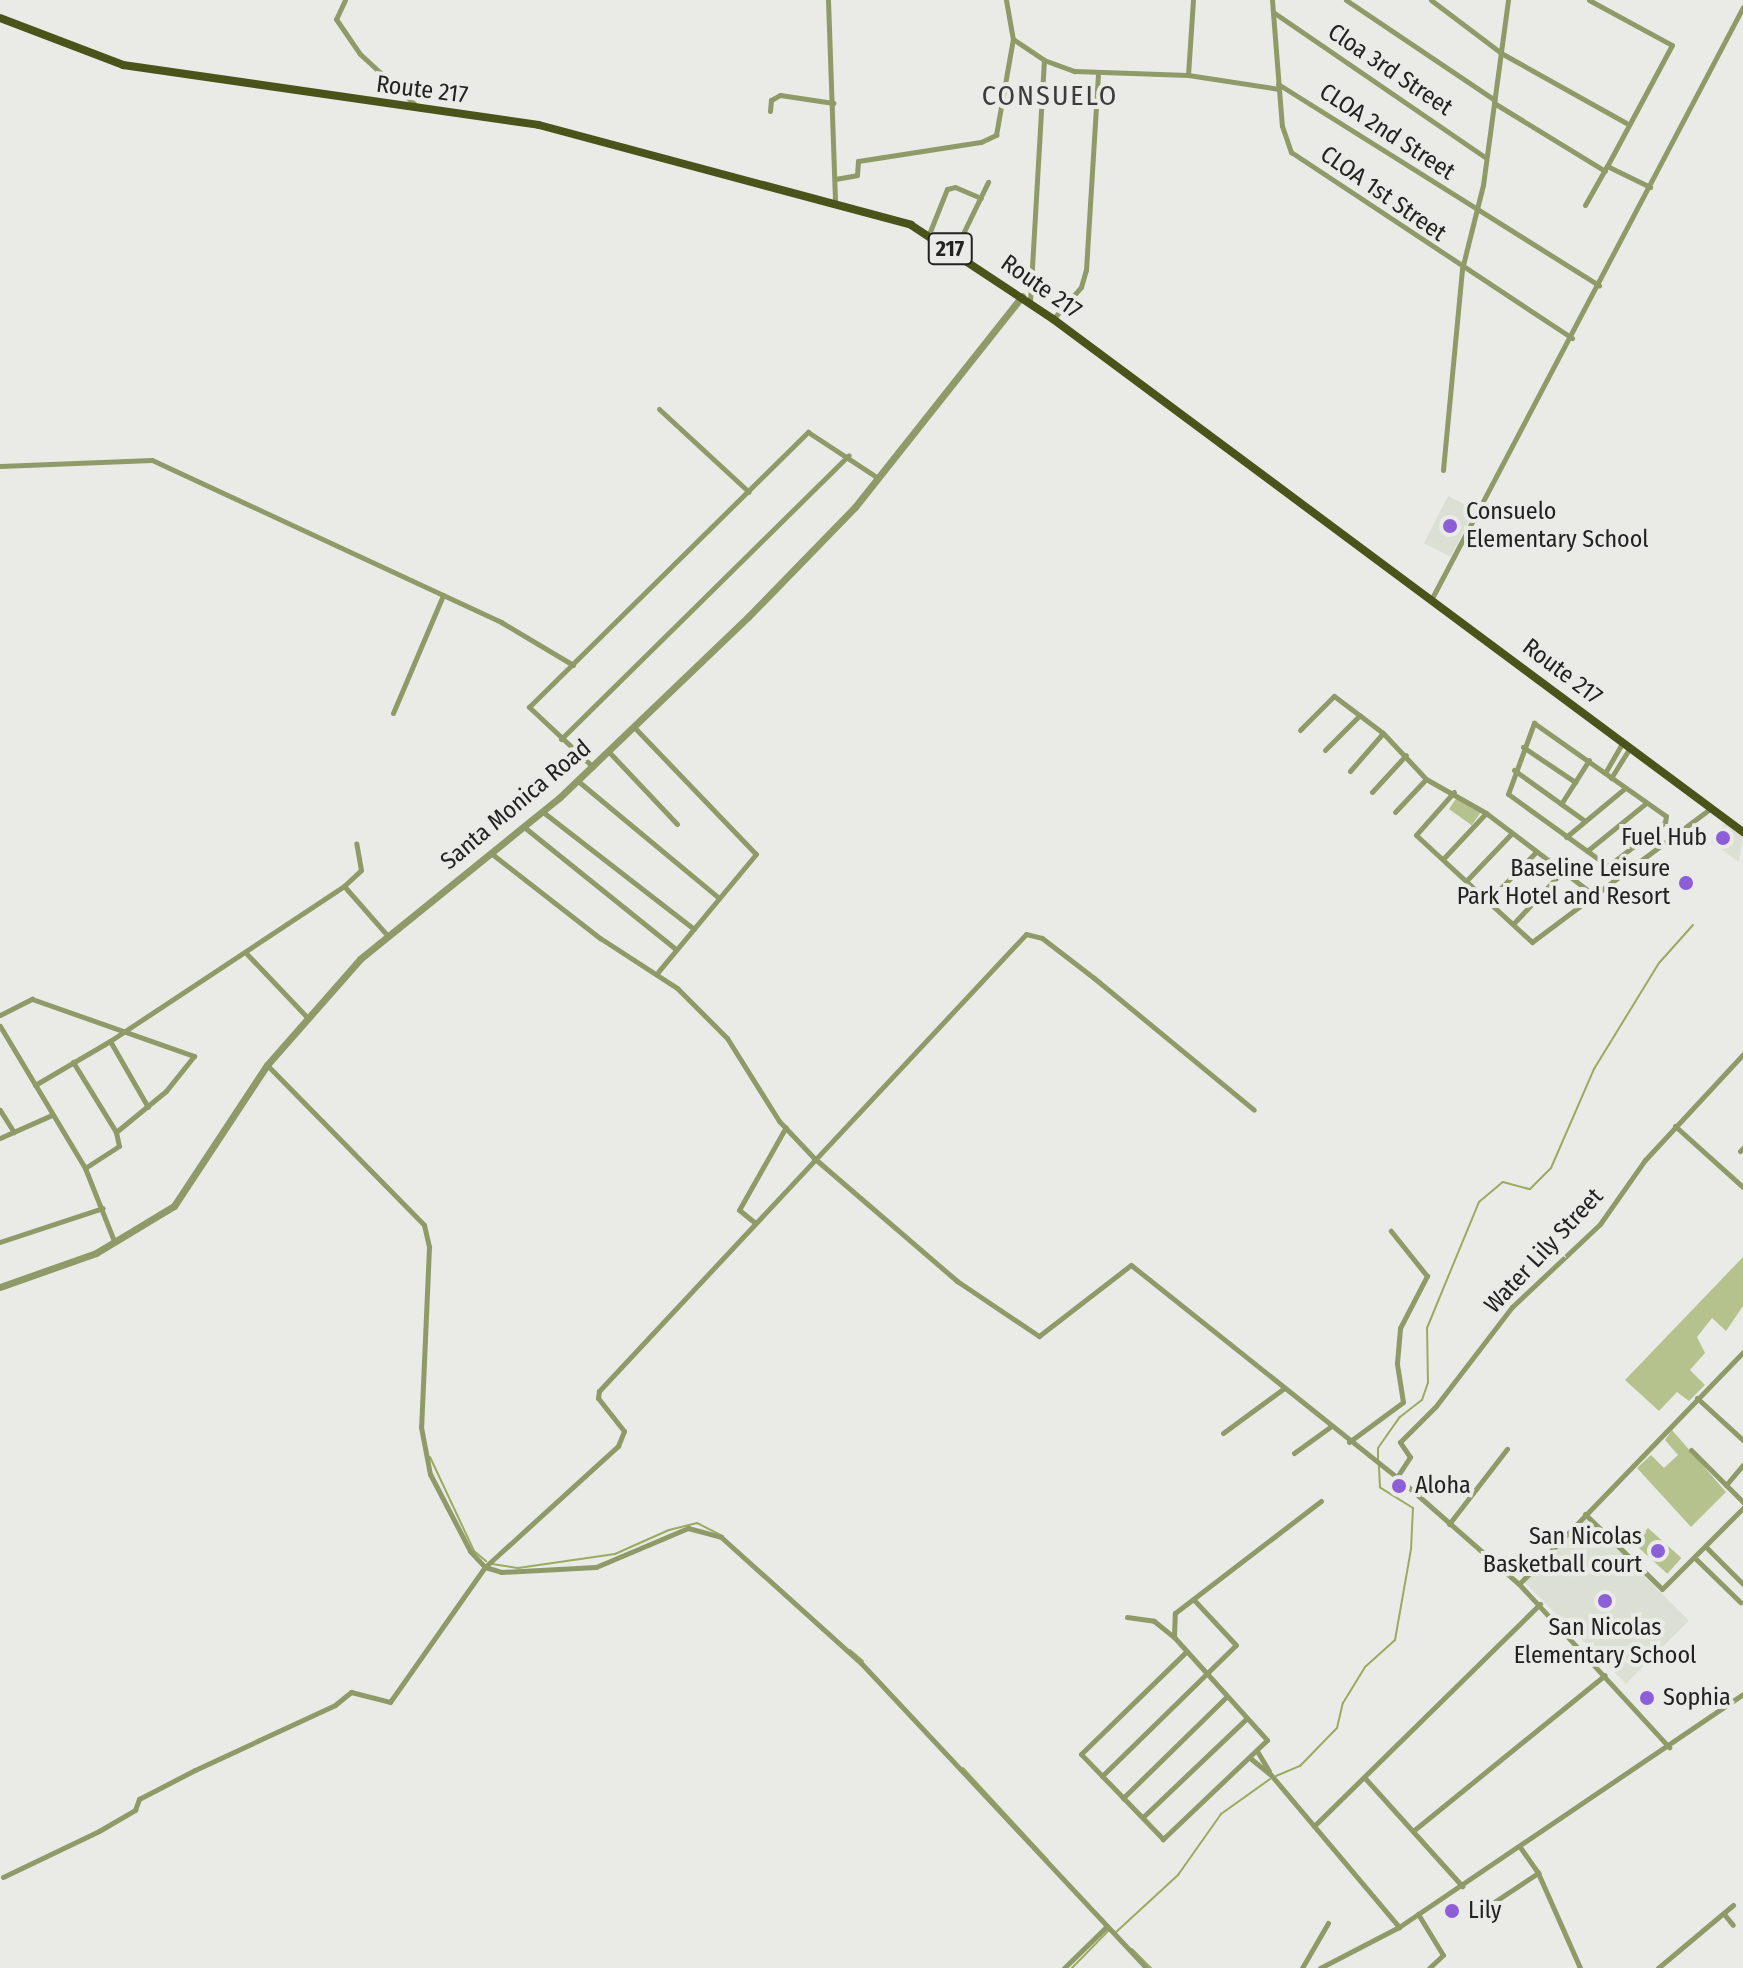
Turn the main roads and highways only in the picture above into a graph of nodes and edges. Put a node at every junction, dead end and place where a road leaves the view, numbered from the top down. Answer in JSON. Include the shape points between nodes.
{"nodes":[{"id":1,"x":0,"y":18,"type":"edge"},
{"id":2,"x":1743,"y":832,"type":"edge"}],
"edges":[{"from":1,"to":2,"type":"main road","name":"Route 217","number":"217","via":[[123,65],[539,125],[891,216],[929,234],[1022,296]]}]}
